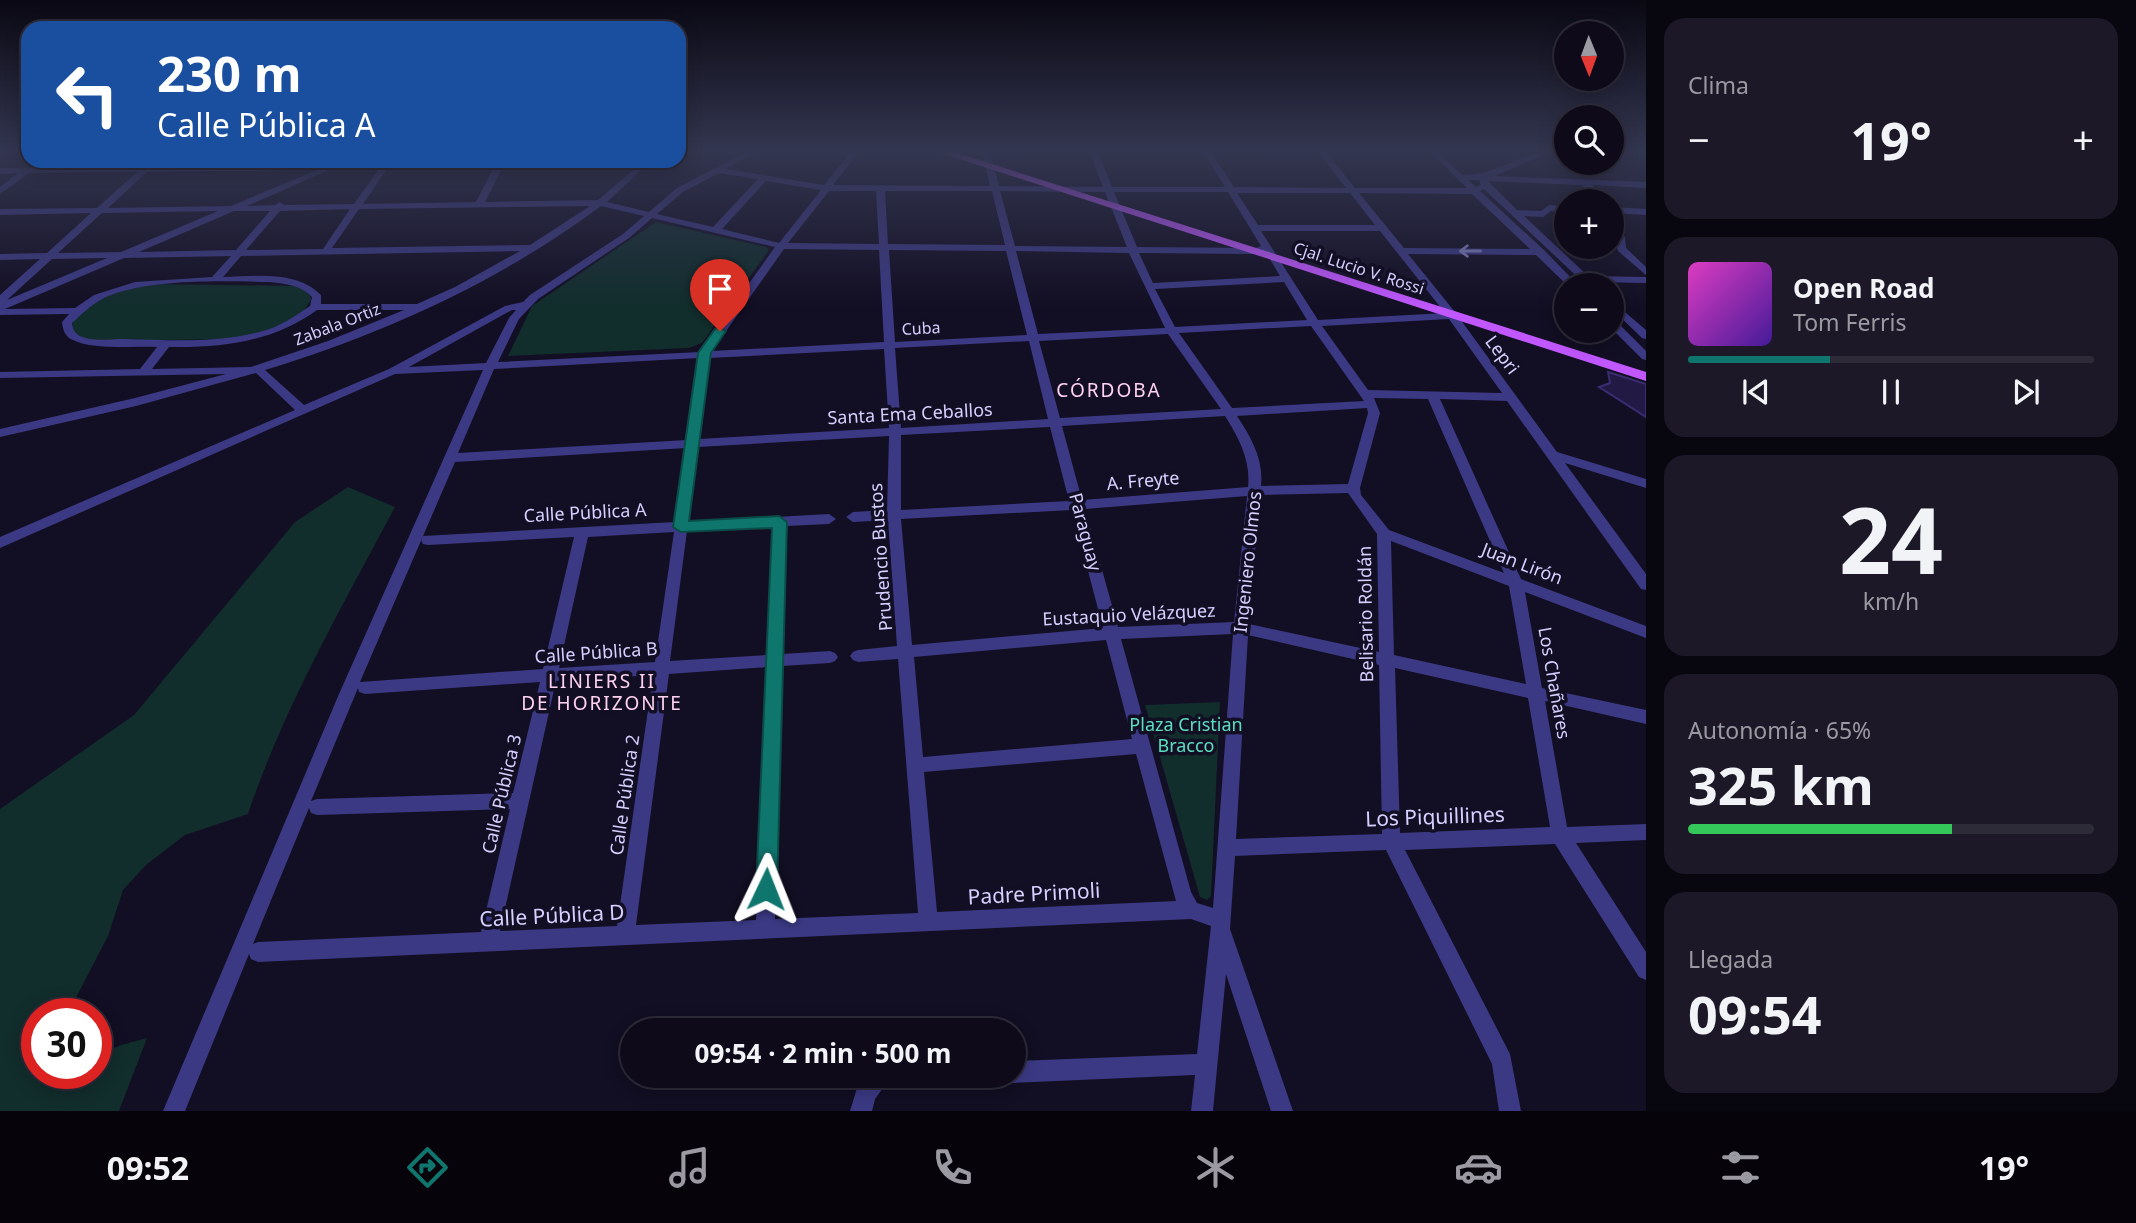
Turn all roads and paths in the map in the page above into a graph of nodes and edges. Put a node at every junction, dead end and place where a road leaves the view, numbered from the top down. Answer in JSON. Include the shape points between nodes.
{"nodes":[{"id":1,"x":107,"y":204,"type":"edge"},
{"id":2,"x":248,"y":204,"type":"edge"},
{"id":3,"x":281,"y":204,"type":"edge"},
{"id":4,"x":359,"y":204,"type":"edge"},
{"id":5,"x":479,"y":204,"type":"joint"},
{"id":6,"x":498,"y":204,"type":"edge"},
{"id":7,"x":599,"y":204,"type":"edge"},
{"id":8,"x":603,"y":204,"type":"edge"},
{"id":9,"x":665,"y":204,"type":"edge"},
{"id":10,"x":740,"y":204,"type":"edge"},
{"id":11,"x":814,"y":204,"type":"edge"},
{"id":12,"x":881,"y":204,"type":"edge"},
{"id":13,"x":999,"y":204,"type":"edge"},
{"id":14,"x":1103,"y":204,"type":"edge"},
{"id":15,"x":1116,"y":204,"type":"edge"},
{"id":16,"x":1240,"y":204,"type":"edge"},
{"id":17,"x":1364,"y":204,"type":"edge"},
{"id":18,"x":1497,"y":204,"type":"edge"},
{"id":19,"x":1505,"y":204,"type":"edge"},
{"id":20,"x":357,"y":207,"type":"junction"},
{"id":21,"x":1554,"y":208,"type":"edge"},
{"id":22,"x":236,"y":209,"type":"junction"},
{"id":23,"x":277,"y":209,"type":"junction"},
{"id":24,"x":1118,"y":209,"type":"junction"},
{"id":25,"x":99,"y":211,"type":"junction"},
{"id":26,"x":1624,"y":211,"type":"edge"},
{"id":27,"x":0,"y":212,"type":"edge"},
{"id":28,"x":1646,"y":212,"type":"edge"},
{"id":29,"x":1516,"y":214,"type":"junction"},
{"id":30,"x":651,"y":216,"type":"junction"},
{"id":31,"x":1255,"y":228,"type":"junction"},
{"id":32,"x":1382,"y":228,"type":"junction"},
{"id":33,"x":715,"y":232,"type":"junction"},
{"id":34,"x":781,"y":246,"type":"junction"},
{"id":35,"x":1268,"y":247,"type":"junction"},
{"id":36,"x":532,"y":248,"type":"junction"},
{"id":37,"x":884,"y":248,"type":"junction"},
{"id":38,"x":1011,"y":248,"type":"junction"},
{"id":39,"x":1134,"y":249,"type":"junction"},
{"id":40,"x":1247,"y":251,"type":"junction"},
{"id":41,"x":1402,"y":251,"type":"junction"},
{"id":42,"x":325,"y":252,"type":"junction"},
{"id":43,"x":1547,"y":252,"type":"junction"},
{"id":44,"x":1624,"y":252,"type":"edge"},
{"id":45,"x":237,"y":254,"type":"junction"},
{"id":46,"x":126,"y":255,"type":"junction"},
{"id":47,"x":49,"y":256,"type":"junction"},
{"id":48,"x":0,"y":257,"type":"edge"},
{"id":49,"x":1277,"y":260,"type":"junction"},
{"id":50,"x":1646,"y":272,"type":"edge"},
{"id":51,"x":1564,"y":273,"type":"edge"},
{"id":52,"x":1574,"y":273,"type":"edge"},
{"id":53,"x":1287,"y":279,"type":"junction"},
{"id":54,"x":215,"y":280,"type":"junction"},
{"id":55,"x":1646,"y":280,"type":"edge"},
{"id":56,"x":1624,"y":281,"type":"edge"},
{"id":57,"x":1151,"y":286,"type":"junction"},
{"id":58,"x":0,"y":300,"type":"edge"},
{"id":59,"x":524,"y":305,"type":"junction"},
{"id":60,"x":315,"y":307,"type":"junction"},
{"id":61,"x":420,"y":307,"type":"junction"},
{"id":62,"x":0,"y":309,"type":"edge"},
{"id":63,"x":76,"y":311,"type":"junction"},
{"id":64,"x":1624,"y":315,"type":"edge"},
{"id":65,"x":1451,"y":316,"type":"junction"},
{"id":66,"x":1315,"y":324,"type":"junction"},
{"id":67,"x":1624,"y":324,"type":"edge"},
{"id":68,"x":1633,"y":324,"type":"junction"},
{"id":69,"x":1646,"y":324,"type":"edge"},
{"id":70,"x":1173,"y":332,"type":"junction"},
{"id":71,"x":1624,"y":335,"type":"edge"},
{"id":72,"x":1646,"y":336,"type":"edge"},
{"id":73,"x":1035,"y":337,"type":"junction"},
{"id":74,"x":167,"y":342,"type":"junction"},
{"id":75,"x":1646,"y":345,"type":"edge"},
{"id":76,"x":889,"y":346,"type":"junction"},
{"id":77,"x":705,"y":353,"type":"junction"},
{"id":78,"x":1646,"y":357,"type":"edge"},
{"id":79,"x":491,"y":364,"type":"junction"},
{"id":80,"x":259,"y":370,"type":"junction"},
{"id":81,"x":393,"y":371,"type":"junction"},
{"id":82,"x":143,"y":372,"type":"junction"},
{"id":83,"x":0,"y":375,"type":"edge"},
{"id":84,"x":1646,"y":377,"type":"edge"},
{"id":85,"x":1432,"y":395,"type":"junction"},
{"id":86,"x":1511,"y":397,"type":"junction"},
{"id":87,"x":1369,"y":399,"type":"junction"},
{"id":88,"x":301,"y":410,"type":"junction"},
{"id":89,"x":1229,"y":413,"type":"junction"},
{"id":90,"x":1055,"y":423,"type":"junction"},
{"id":91,"x":0,"y":433,"type":"edge"},
{"id":92,"x":895,"y":433,"type":"junction"},
{"id":93,"x":692,"y":442,"type":"junction"},
{"id":94,"x":1553,"y":455,"type":"junction"},
{"id":95,"x":450,"y":458,"type":"junction"},
{"id":96,"x":1646,"y":484,"type":"edge"},
{"id":97,"x":1353,"y":488,"type":"junction"},
{"id":98,"x":1256,"y":491,"type":"junction"},
{"id":99,"x":1077,"y":505,"type":"junction"},
{"id":100,"x":894,"y":515,"type":"junction"},
{"id":101,"x":853,"y":517,"type":"dead end"},
{"id":102,"x":829,"y":519,"type":"dead end"},
{"id":103,"x":779,"y":522,"type":"junction"},
{"id":104,"x":681,"y":527,"type":"junction"},
{"id":105,"x":582,"y":532,"type":"junction"},
{"id":106,"x":1384,"y":533,"type":"junction"},
{"id":107,"x":428,"y":540,"type":"dead end"},
{"id":108,"x":0,"y":543,"type":"edge"},
{"id":109,"x":1516,"y":583,"type":"junction"},
{"id":110,"x":1646,"y":585,"type":"edge"},
{"id":111,"x":1241,"y":628,"type":"junction"},
{"id":112,"x":1646,"y":632,"type":"edge"},
{"id":113,"x":1113,"y":633,"type":"junction"},
{"id":114,"x":907,"y":653,"type":"junction"},
{"id":115,"x":858,"y":656,"type":"dead end"},
{"id":116,"x":830,"y":657,"type":"dead end"},
{"id":117,"x":1385,"y":658,"type":"junction"},
{"id":118,"x":775,"y":660,"type":"junction"},
{"id":119,"x":662,"y":668,"type":"junction"},
{"id":120,"x":549,"y":675,"type":"junction"},
{"id":121,"x":365,"y":687,"type":"dead end"},
{"id":122,"x":1536,"y":692,"type":"junction"},
{"id":123,"x":1646,"y":717,"type":"edge"},
{"id":124,"x":1142,"y":746,"type":"junction"},
{"id":125,"x":916,"y":765,"type":"junction"},
{"id":126,"x":520,"y":801,"type":"junction"},
{"id":127,"x":317,"y":807,"type":"dead end"},
{"id":128,"x":1646,"y":832,"type":"edge"},
{"id":129,"x":1560,"y":835,"type":"junction"},
{"id":130,"x":1391,"y":841,"type":"junction"},
{"id":131,"x":1226,"y":848,"type":"junction"},
{"id":132,"x":1191,"y":910,"type":"junction"},
{"id":133,"x":928,"y":922,"type":"junction"},
{"id":134,"x":1221,"y":923,"type":"junction"},
{"id":135,"x":847,"y":926,"type":"joint"},
{"id":136,"x":765,"y":929,"type":"junction"},
{"id":137,"x":625,"y":936,"type":"junction"},
{"id":138,"x":488,"y":942,"type":"junction"},
{"id":139,"x":258,"y":952,"type":"dead end"},
{"id":140,"x":1646,"y":970,"type":"edge"},
{"id":141,"x":1207,"y":1064,"type":"junction"},
{"id":142,"x":1026,"y":1071,"type":"edge"},
{"id":143,"x":870,"y":1088,"type":"edge"},
{"id":144,"x":174,"y":1111,"type":"edge"},
{"id":145,"x":861,"y":1111,"type":"edge"},
{"id":146,"x":1202,"y":1111,"type":"edge"},
{"id":147,"x":1282,"y":1111,"type":"edge"},
{"id":148,"x":1510,"y":1111,"type":"edge"}],
"edges":[{"from":1,"to":25,"type":"street"},
{"from":2,"to":22,"type":"street"},
{"from":3,"to":23,"type":"street"},
{"from":4,"to":20,"type":"street"},
{"from":5,"to":6,"type":"street"},
{"from":5,"to":20,"type":"street"},
{"from":7,"to":36,"type":"street","name":"Zabala Ortiz"},
{"from":8,"to":30,"type":"street"},
{"from":9,"to":30,"type":"street"},
{"from":10,"to":33,"type":"street"},
{"from":11,"to":34,"type":"street"},
{"from":12,"to":37,"type":"street","name":"Prudencio Bustos"},
{"from":13,"to":38,"type":"street","name":"Paraguay"},
{"from":14,"to":24,"type":"main road","name":"Cjal. Lucio V. Rossi"},
{"from":15,"to":24,"type":"street","name":"Ingeniero Olmos"},
{"from":16,"to":31,"type":"street"},
{"from":17,"to":32,"type":"street","name":"Lepri"},
{"from":18,"to":43,"type":"street"},
{"from":19,"to":29,"type":"street"},
{"from":20,"to":23,"type":"street"},
{"from":20,"to":42,"type":"street"},
{"from":21,"to":29,"type":"street","via":[[1543,214]]},
{"from":22,"to":23,"type":"street"},
{"from":22,"to":25,"type":"street"},
{"from":22,"to":46,"type":"street"},
{"from":23,"to":45,"type":"street"},
{"from":24,"to":39,"type":"street","name":"Ingeniero Olmos"},
{"from":24,"to":40,"type":"main road","name":"Cjal. Lucio V. Rossi"},
{"from":25,"to":27,"type":"street"},
{"from":25,"to":47,"type":"street"},
{"from":26,"to":28,"type":"street"},
{"from":29,"to":43,"type":"street"},
{"from":30,"to":33,"type":"street"},
{"from":30,"to":59,"type":"street"},
{"from":31,"to":32,"type":"street"},
{"from":31,"to":35,"type":"street"},
{"from":32,"to":41,"type":"street","name":"Lepri"},
{"from":33,"to":34,"type":"street"},
{"from":34,"to":37,"type":"street"},
{"from":34,"to":77,"type":"street"},
{"from":35,"to":40,"type":"street"},
{"from":35,"to":49,"type":"street"},
{"from":36,"to":42,"type":"street"},
{"from":36,"to":61,"type":"street","name":"Zabala Ortiz"},
{"from":37,"to":38,"type":"street"},
{"from":37,"to":76,"type":"street","name":"Prudencio Bustos"},
{"from":38,"to":39,"type":"street"},
{"from":38,"to":73,"type":"street","name":"Paraguay"},
{"from":39,"to":40,"type":"street"},
{"from":39,"to":57,"type":"street","name":"Ingeniero Olmos"},
{"from":40,"to":49,"type":"main road","name":"Cjal. Lucio V. Rossi"},
{"from":43,"to":41,"type":"street","one_way":true},
{"from":41,"to":65,"type":"street","name":"Lepri"},
{"from":42,"to":45,"type":"street"},
{"from":43,"to":51,"type":"street"},
{"from":43,"to":52,"type":"street"},
{"from":44,"to":50,"type":"street"},
{"from":45,"to":46,"type":"street"},
{"from":45,"to":54,"type":"street"},
{"from":46,"to":47,"type":"street"},
{"from":46,"to":62,"type":"street"},
{"from":47,"to":48,"type":"street"},
{"from":47,"to":58,"type":"street"},
{"from":49,"to":53,"type":"street"},
{"from":49,"to":65,"type":"main road","name":"Cjal. Lucio V. Rossi"},
{"from":53,"to":57,"type":"street"},
{"from":53,"to":66,"type":"street"},
{"from":54,"to":60,"type":"street","via":[[299,282],[314,291]]},
{"from":54,"to":63,"type":"street","via":[[123,287]]},
{"from":55,"to":56,"type":"street"},
{"from":57,"to":70,"type":"street","name":"Ingeniero Olmos"},
{"from":59,"to":79,"type":"street"},
{"from":59,"to":81,"type":"street","via":[[496,315]]},
{"from":60,"to":61,"type":"street"},
{"from":60,"to":74,"type":"street","via":[[302,319],[267,336]]},
{"from":61,"to":80,"type":"street","name":"Zabala Ortiz","via":[[346,340]]},
{"from":62,"to":63,"type":"street"},
{"from":63,"to":74,"type":"street","via":[[67,329],[80,341]]},
{"from":64,"to":68,"type":"street"},
{"from":65,"to":66,"type":"street","name":"Cuba"},
{"from":65,"to":84,"type":"main road","name":"Cjal. Lucio V. Rossi"},
{"from":65,"to":86,"type":"street","name":"Lepri"},
{"from":66,"to":70,"type":"street","name":"Cuba"},
{"from":66,"to":87,"type":"street"},
{"from":67,"to":75,"type":"street"},
{"from":68,"to":69,"type":"street"},
{"from":68,"to":72,"type":"street"},
{"from":70,"to":73,"type":"street","name":"Cuba"},
{"from":70,"to":89,"type":"street","name":"Ingeniero Olmos"},
{"from":71,"to":78,"type":"street"},
{"from":73,"to":76,"type":"street","name":"Cuba"},
{"from":73,"to":90,"type":"street","name":"Paraguay"},
{"from":74,"to":82,"type":"street"},
{"from":76,"to":77,"type":"street","name":"Cuba"},
{"from":76,"to":92,"type":"street","name":"Prudencio Bustos"},
{"from":77,"to":79,"type":"street","name":"Cuba"},
{"from":77,"to":93,"type":"street","name":"Calle Pública 2"},
{"from":79,"to":81,"type":"street","name":"Cuba"},
{"from":79,"to":95,"type":"street"},
{"from":80,"to":82,"type":"street"},
{"from":80,"to":88,"type":"street"},
{"from":80,"to":91,"type":"street","name":"Zabala Ortiz","via":[[143,402]]},
{"from":81,"to":88,"type":"street"},
{"from":82,"to":83,"type":"street"},
{"from":85,"to":86,"type":"street","name":"Santa Ema Ceballos"},
{"from":85,"to":87,"type":"street","name":"Santa Ema Ceballos"},
{"from":85,"to":109,"type":"street","name":"Los Chañares"},
{"from":86,"to":94,"type":"street","name":"Lepri"},
{"from":87,"to":89,"type":"street","name":"Santa Ema Ceballos"},
{"from":87,"to":97,"type":"street","via":[[1374,413]]},
{"from":88,"to":108,"type":"street"},
{"from":89,"to":90,"type":"street","name":"Santa Ema Ceballos"},
{"from":89,"to":98,"type":"street","name":"Ingeniero Olmos","via":[[1253,460]]},
{"from":90,"to":92,"type":"street","name":"Santa Ema Ceballos"},
{"from":90,"to":99,"type":"street","name":"Paraguay"},
{"from":92,"to":93,"type":"street","name":"Santa Ema Ceballos"},
{"from":92,"to":100,"type":"street","name":"Prudencio Bustos"},
{"from":93,"to":95,"type":"street","name":"Santa Ema Ceballos"},
{"from":93,"to":104,"type":"street","name":"Calle Pública 2"},
{"from":94,"to":96,"type":"street"},
{"from":94,"to":110,"type":"street","name":"Lepri"},
{"from":95,"to":144,"type":"street"},
{"from":97,"to":98,"type":"street","name":"A. Freyte"},
{"from":97,"to":106,"type":"street","name":"Belisario Roldán"},
{"from":98,"to":99,"type":"street","name":"A. Freyte"},
{"from":98,"to":111,"type":"street","name":"Ingeniero Olmos"},
{"from":99,"to":100,"type":"street","name":"A. Freyte"},
{"from":99,"to":113,"type":"street","name":"Paraguay"},
{"from":100,"to":101,"type":"street","name":"A. Freyte"},
{"from":100,"to":114,"type":"street","name":"Prudencio Bustos"},
{"from":102,"to":103,"type":"street","name":"Calle Pública A"},
{"from":103,"to":104,"type":"street","name":"Calle Pública A"},
{"from":103,"to":118,"type":"street"},
{"from":104,"to":105,"type":"street","name":"Calle Pública A"},
{"from":104,"to":119,"type":"street","name":"Calle Pública 2"},
{"from":105,"to":107,"type":"street","name":"Calle Pública A"},
{"from":105,"to":120,"type":"street","name":"Calle Pública 3"},
{"from":106,"to":109,"type":"street","name":"Juan Lirón"},
{"from":106,"to":117,"type":"street","name":"Belisario Roldán"},
{"from":109,"to":112,"type":"street","name":"Juan Lirón"},
{"from":109,"to":122,"type":"street","name":"Los Chañares"},
{"from":111,"to":113,"type":"street","name":"Eustaquio Velázquez"},
{"from":111,"to":117,"type":"street","name":"Eustaquio Velázquez"},
{"from":111,"to":131,"type":"street","name":"Ingeniero Olmos"},
{"from":113,"to":114,"type":"street","name":"Eustaquio Velázquez"},
{"from":113,"to":124,"type":"street","name":"Paraguay"},
{"from":114,"to":115,"type":"street","name":"Eustaquio Velázquez"},
{"from":114,"to":125,"type":"street","name":"Prudencio Bustos"},
{"from":116,"to":118,"type":"street","name":"Calle Pública B"},
{"from":117,"to":122,"type":"street","name":"Eustaquio Velázquez"},
{"from":117,"to":130,"type":"street","name":"Belisario Roldán"},
{"from":118,"to":119,"type":"street","name":"Calle Pública B"},
{"from":118,"to":136,"type":"street"},
{"from":119,"to":120,"type":"street","name":"Calle Pública B"},
{"from":119,"to":137,"type":"street","name":"Calle Pública 2"},
{"from":120,"to":121,"type":"street","name":"Calle Pública B"},
{"from":120,"to":126,"type":"street","name":"Calle Pública 3"},
{"from":122,"to":123,"type":"street","name":"Eustaquio Velázquez"},
{"from":122,"to":129,"type":"street","name":"Los Chañares"},
{"from":124,"to":125,"type":"street"},
{"from":124,"to":132,"type":"street","name":"Paraguay","via":[[1183,896]]},
{"from":125,"to":133,"type":"street","name":"Prudencio Bustos"},
{"from":126,"to":127,"type":"street"},
{"from":126,"to":138,"type":"street","name":"Calle Pública 3"},
{"from":128,"to":129,"type":"street","name":"Los Piquillines"},
{"from":129,"to":130,"type":"street","name":"Los Piquillines"},
{"from":129,"to":140,"type":"street","name":"Los Chañares"},
{"from":130,"to":131,"type":"street","name":"Los Piquillines"},
{"from":130,"to":148,"type":"street","name":"Belisario Roldán","via":[[1502,1062]]},
{"from":131,"to":134,"type":"street","name":"Ingeniero Olmos"},
{"from":132,"to":133,"type":"street","name":"Padre Primoli"},
{"from":132,"to":134,"type":"street","name":"Padre Primoli"},
{"from":133,"to":135,"type":"street","name":"Padre Primoli"},
{"from":134,"to":141,"type":"street","name":"Ingeniero Olmos"},
{"from":134,"to":147,"type":"street"},
{"from":135,"to":136,"type":"street","name":"Calle Pública D"},
{"from":136,"to":137,"type":"street","name":"Calle Pública D"},
{"from":137,"to":138,"type":"street","name":"Calle Pública D"},
{"from":138,"to":139,"type":"street","name":"Calle Pública D"},
{"from":141,"to":142,"type":"street"},
{"from":141,"to":146,"type":"street","name":"Ingeniero Olmos"},
{"from":143,"to":145,"type":"street"}]}
